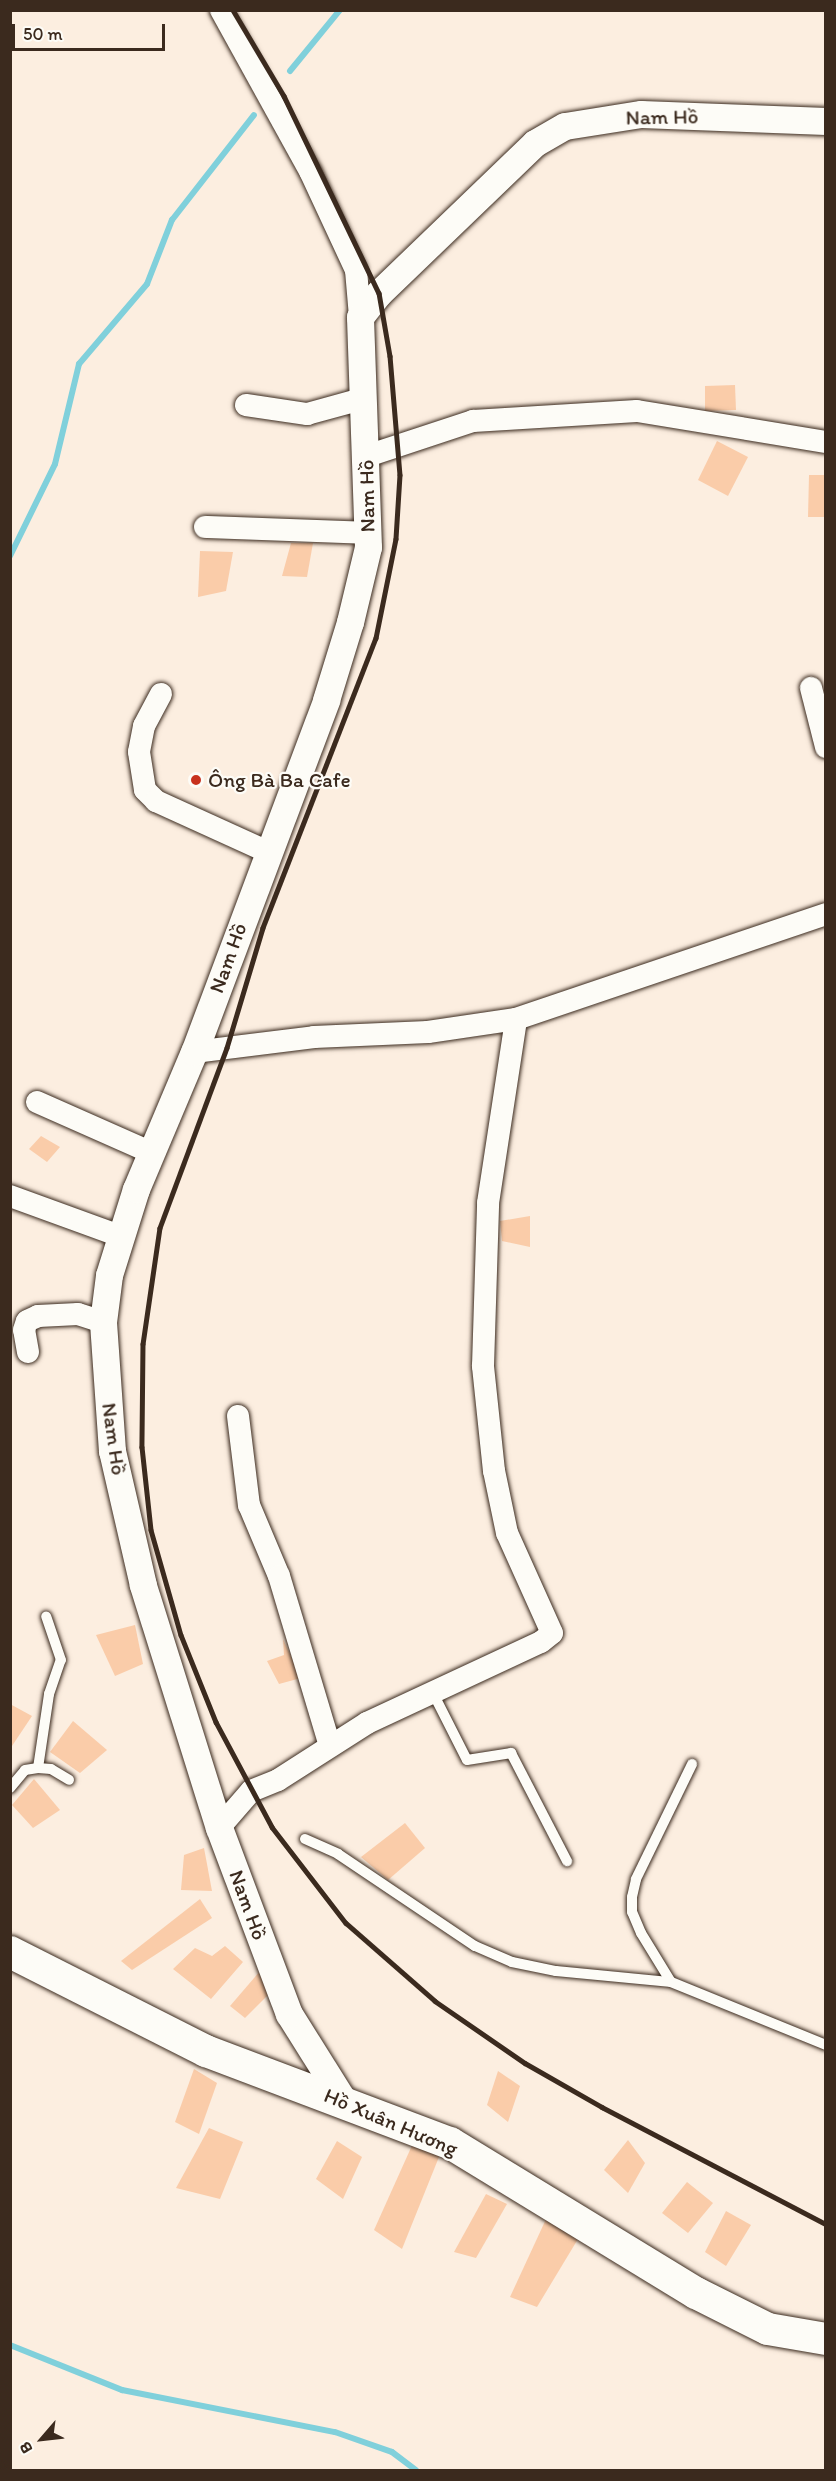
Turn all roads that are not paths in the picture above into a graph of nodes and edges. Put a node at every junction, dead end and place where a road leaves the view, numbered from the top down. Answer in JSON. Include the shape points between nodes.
{"nodes":[{"id":1,"x":221,"y":10,"type":"edge"},
{"id":2,"x":825,"y":121,"type":"edge"},
{"id":3,"x":360,"y":317,"type":"junction"},
{"id":4,"x":364,"y":398,"type":"junction"},
{"id":5,"x":246,"y":405,"type":"dead end"},
{"id":6,"x":825,"y":442,"type":"edge"},
{"id":7,"x":367,"y":456,"type":"junction"},
{"id":8,"x":205,"y":527,"type":"dead end"},
{"id":9,"x":367,"y":533,"type":"junction"},
{"id":10,"x":811,"y":688,"type":"dead end"},
{"id":11,"x":161,"y":694,"type":"dead end"},
{"id":12,"x":825,"y":747,"type":"edge"},
{"id":13,"x":268,"y":852,"type":"junction"},
{"id":14,"x":825,"y":914,"type":"edge"},
{"id":15,"x":516,"y":1019,"type":"junction"},
{"id":16,"x":194,"y":1052,"type":"junction"},
{"id":17,"x":37,"y":1102,"type":"dead end"},
{"id":18,"x":152,"y":1153,"type":"junction"},
{"id":19,"x":10,"y":1196,"type":"edge"},
{"id":20,"x":120,"y":1236,"type":"junction"},
{"id":21,"x":103,"y":1323,"type":"junction"},
{"id":22,"x":28,"y":1352,"type":"dead end"},
{"id":23,"x":238,"y":1416,"type":"dead end"},
{"id":24,"x":46,"y":1616,"type":"dead end"},
{"id":25,"x":432,"y":1690,"type":"junction"},
{"id":26,"x":330,"y":1746,"type":"junction"},
{"id":27,"x":692,"y":1764,"type":"dead end"},
{"id":28,"x":38,"y":1768,"type":"junction"},
{"id":29,"x":69,"y":1780,"type":"dead end"},
{"id":30,"x":10,"y":1788,"type":"edge"},
{"id":31,"x":219,"y":1828,"type":"junction"},
{"id":32,"x":305,"y":1839,"type":"dead end"},
{"id":33,"x":567,"y":1861,"type":"dead end"},
{"id":34,"x":10,"y":1952,"type":"edge"},
{"id":35,"x":671,"y":1982,"type":"junction"},
{"id":36,"x":825,"y":2045,"type":"edge"},
{"id":37,"x":343,"y":2100,"type":"junction"},
{"id":38,"x":825,"y":2338,"type":"edge"}],
"edges":[{"from":1,"to":3,"type":"street","via":[[310,171],[356,270]]},
{"from":2,"to":3,"type":"street","name":"Nam Hồ","via":[[641,114],[565,126],[536,143],[379,293]]},
{"from":3,"to":4,"type":"street","name":"Nam Hồ"},
{"from":4,"to":5,"type":"street","via":[[307,414]]},
{"from":4,"to":7,"type":"street","name":"Nam Hồ"},
{"from":6,"to":7,"type":"street","via":[[626,412],[473,421]]},
{"from":7,"to":9,"type":"street","name":"Nam Hồ"},
{"from":8,"to":9,"type":"street"},
{"from":9,"to":13,"type":"street","name":"Nam Hồ","via":[[368,547],[350,622],[326,700]]},
{"from":10,"to":12,"type":"street"},
{"from":11,"to":13,"type":"street","via":[[144,726],[139,752],[145,790],[156,801]]},
{"from":13,"to":16,"type":"street","name":"Nam Hồ"},
{"from":14,"to":15,"type":"street"},
{"from":15,"to":16,"type":"street","via":[[428,1032],[314,1037]]},
{"from":15,"to":25,"type":"street","via":[[489,1203],[483,1366],[494,1471],[507,1533],[552,1633],[541,1642]]},
{"from":16,"to":18,"type":"street","name":"Nam Hồ"},
{"from":17,"to":18,"type":"street"},
{"from":18,"to":20,"type":"street","name":"Nam Hồ"},
{"from":19,"to":20,"type":"street"},
{"from":20,"to":21,"type":"street","name":"Nam Hồ","via":[[109,1275]]},
{"from":21,"to":22,"type":"street","via":[[78,1314],[38,1316],[27,1321],[24,1330]]},
{"from":21,"to":31,"type":"street","name":"Nam Hồ","via":[[117,1473],[144,1585]]},
{"from":23,"to":26,"type":"street","via":[[249,1505],[279,1576]]},
{"from":24,"to":28,"type":"lane","via":[[61,1660],[49,1694]]},
{"from":25,"to":26,"type":"street"},
{"from":25,"to":33,"type":"lane","via":[[468,1760],[511,1753]]},
{"from":26,"to":31,"type":"street","via":[[278,1780],[251,1791]]},
{"from":27,"to":35,"type":"lane","via":[[636,1879],[632,1897],[632,1912],[641,1934]]},
{"from":28,"to":29,"type":"lane","via":[[51,1769]]},
{"from":28,"to":30,"type":"lane","via":[[25,1770]]},
{"from":31,"to":37,"type":"street","name":"Nam Hồ","via":[[289,2014]]},
{"from":32,"to":35,"type":"lane","via":[[338,1854],[475,1946],[512,1962],[556,1971]]},
{"from":34,"to":37,"type":"main road","name":"Hồ Xuân Hương","via":[[206,2051]]},
{"from":35,"to":36,"type":"lane"},
{"from":37,"to":38,"type":"main road","name":"Hồ Xuân Hương","via":[[450,2143],[696,2293],[768,2329]]}]}
